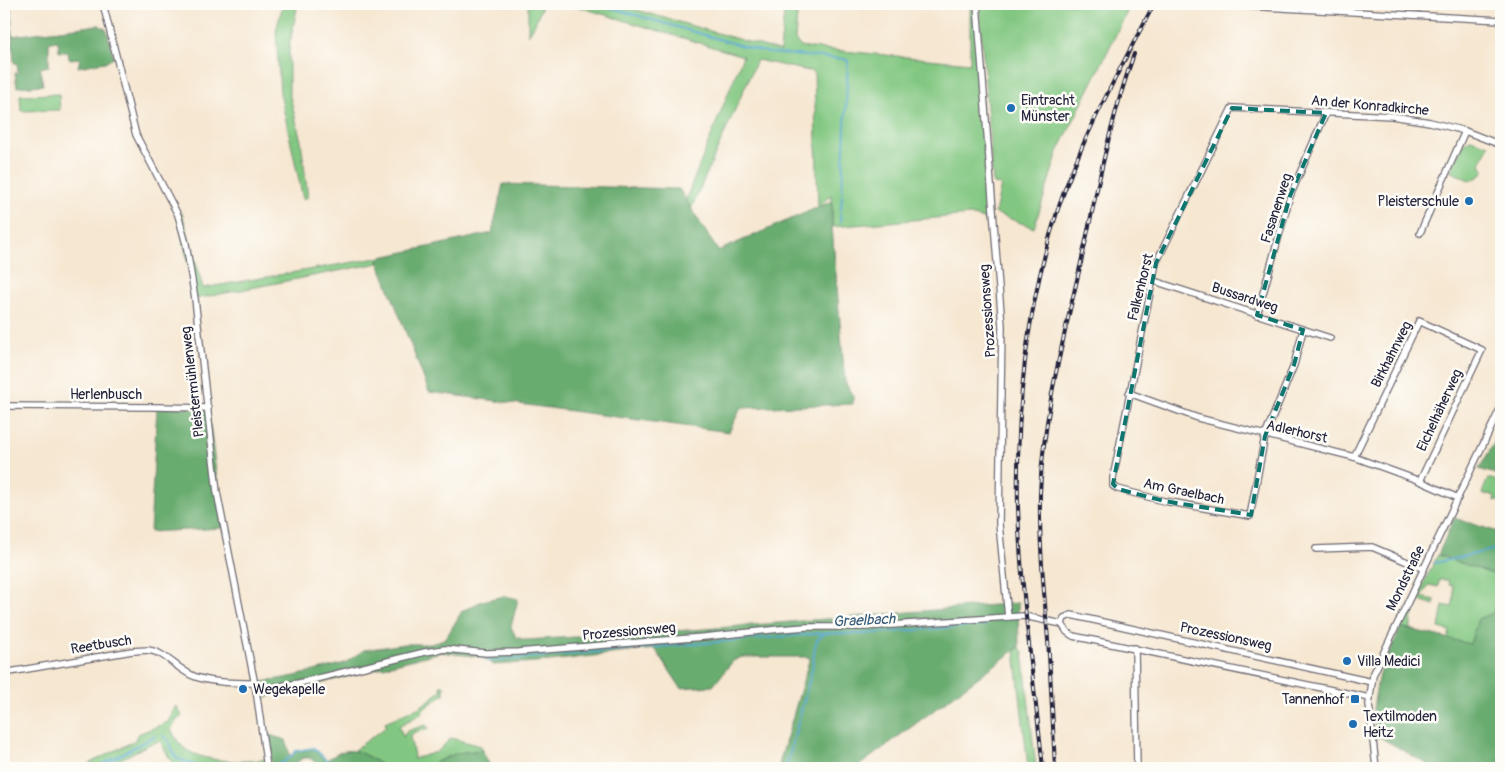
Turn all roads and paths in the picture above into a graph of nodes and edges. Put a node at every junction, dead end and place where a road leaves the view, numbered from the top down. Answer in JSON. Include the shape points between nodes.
{"nodes":[{"id":1,"x":102,"y":4,"type":"edge"},
{"id":2,"x":977,"y":4,"type":"edge"},
{"id":3,"x":1210,"y":4,"type":"edge"},
{"id":4,"x":1501,"y":20,"type":"edge"},
{"id":5,"x":1232,"y":108,"type":"joint"},
{"id":6,"x":1326,"y":113,"type":"junction"},
{"id":7,"x":1465,"y":131,"type":"junction"},
{"id":8,"x":1501,"y":145,"type":"edge"},
{"id":9,"x":1420,"y":233,"type":"dead end"},
{"id":10,"x":1151,"y":280,"type":"junction"},
{"id":11,"x":1257,"y":315,"type":"junction"},
{"id":12,"x":1304,"y":330,"type":"junction"},
{"id":13,"x":1330,"y":338,"type":"dead end"},
{"id":14,"x":1482,"y":350,"type":"joint"},
{"id":15,"x":1129,"y":394,"type":"junction"},
{"id":16,"x":4,"y":406,"type":"edge"},
{"id":17,"x":208,"y":408,"type":"junction"},
{"id":18,"x":1501,"y":408,"type":"edge"},
{"id":19,"x":1265,"y":436,"type":"junction"},
{"id":20,"x":1354,"y":457,"type":"junction"},
{"id":21,"x":1420,"y":481,"type":"junction"},
{"id":22,"x":1114,"y":486,"type":"joint"},
{"id":23,"x":1458,"y":498,"type":"junction"},
{"id":24,"x":1316,"y":549,"type":"dead end"},
{"id":25,"x":1424,"y":569,"type":"junction"},
{"id":26,"x":1008,"y":617,"type":"junction"},
{"id":27,"x":1062,"y":624,"type":"junction"},
{"id":28,"x":1135,"y":648,"type":"junction"},
{"id":29,"x":4,"y":673,"type":"edge"},
{"id":30,"x":1372,"y":682,"type":"junction"},
{"id":31,"x":255,"y":683,"type":"junction"},
{"id":32,"x":256,"y":690,"type":"junction"},
{"id":33,"x":1370,"y":698,"type":"junction"},
{"id":34,"x":267,"y":768,"type":"edge"},
{"id":35,"x":1137,"y":768,"type":"edge"},
{"id":36,"x":1376,"y":768,"type":"edge"}],
"edges":[{"from":1,"to":17,"type":"street","name":"Pleistermühlenweg","via":[[136,135],[178,215],[184,235]]},
{"from":2,"to":26,"type":"street","name":"Prozessionsweg","via":[[1002,326],[999,524]]},
{"from":3,"to":4,"type":"street"},
{"from":5,"to":6,"type":"street","name":"An der Konradkirche"},
{"from":5,"to":10,"type":"street","name":"Falkenhorst","via":[[1156,263]]},
{"from":6,"to":7,"type":"street","name":"An der Konradkirche","via":[[1392,116]]},
{"from":6,"to":11,"type":"street","name":"Fasanenweg","via":[[1290,196]]},
{"from":7,"to":8,"type":"street","name":"An der Konradkirche"},
{"from":7,"to":9,"type":"street"},
{"from":10,"to":11,"type":"street","name":"Bussardweg"},
{"from":10,"to":15,"type":"street","name":"Falkenhorst"},
{"from":11,"to":12,"type":"street","name":"Bussardweg"},
{"from":12,"to":13,"type":"street","name":"Bussardweg"},
{"from":12,"to":19,"type":"street","via":[[1294,365]]},
{"from":14,"to":20,"type":"street","name":"Birkhahnweg","via":[[1419,321]]},
{"from":14,"to":21,"type":"street","name":"Eichelhäherweg"},
{"from":15,"to":19,"type":"street","name":"Adlerhorst","via":[[1198,418]]},
{"from":15,"to":22,"type":"street","name":"Falkenhorst"},
{"from":16,"to":17,"type":"street","name":"Herlenbusch"},
{"from":17,"to":31,"type":"street","name":"Pleistermühlenweg","via":[[223,528]]},
{"from":18,"to":23,"type":"street","name":"Mondstraße"},
{"from":19,"to":20,"type":"street","name":"Adlerhorst"},
{"from":19,"to":22,"type":"street","name":"Am Graelbach","via":[[1250,516],[1164,501]]},
{"from":20,"to":21,"type":"street","name":"Adlerhorst"},
{"from":21,"to":23,"type":"street","name":"Adlerhorst"},
{"from":23,"to":25,"type":"street","name":"Mondstraße"},
{"from":24,"to":25,"type":"street","via":[[1372,547]]},
{"from":25,"to":30,"type":"street","name":"Mondstraße"},
{"from":26,"to":27,"type":"street","name":"Prozessionsweg","via":[[1024,616]]},
{"from":26,"to":32,"type":"street","name":"Prozessionsweg","via":[[863,627],[806,627],[486,654],[445,649],[289,686]]},
{"from":27,"to":28,"type":"street","name":"Prozessionsweg","via":[[1074,636]]},
{"from":27,"to":30,"type":"street","name":"Prozessionsweg","via":[[1064,618],[1071,615]]},
{"from":28,"to":33,"type":"street","name":"Prozessionsweg"},
{"from":28,"to":35,"type":"street"},
{"from":29,"to":31,"type":"street","name":"Reetbusch","via":[[148,650],[162,655],[182,671],[196,677],[219,682]]},
{"from":30,"to":33,"type":"street","name":"Mondstraße"},
{"from":31,"to":32,"type":"street","name":"Pleistermühlenweg"},
{"from":32,"to":34,"type":"street","name":"Pleistermühlenweg"},
{"from":33,"to":36,"type":"street","name":"Mondstraße"}]}
